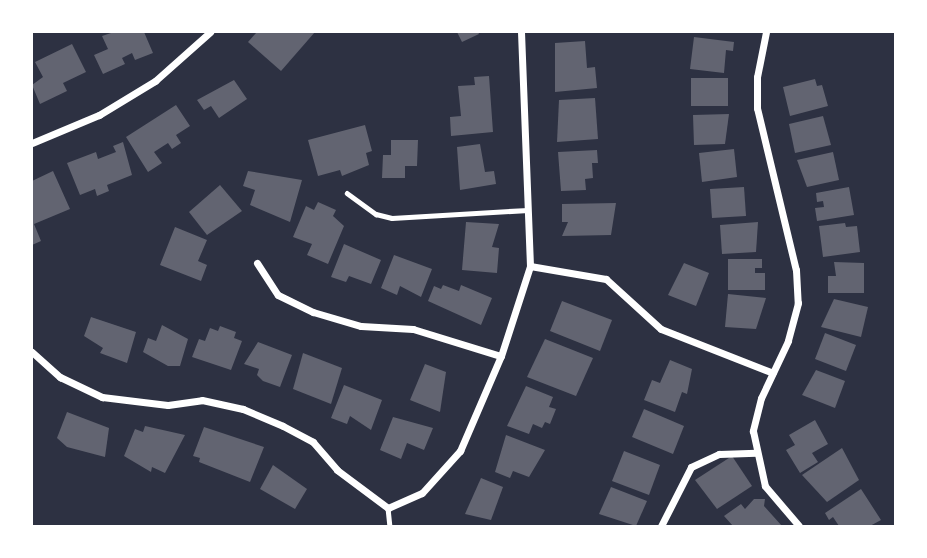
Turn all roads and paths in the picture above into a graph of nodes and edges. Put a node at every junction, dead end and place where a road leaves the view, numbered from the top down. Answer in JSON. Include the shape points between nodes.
{"nodes":[{"id":1,"x":211,"y":32,"type":"edge"},
{"id":2,"x":521,"y":32,"type":"edge"},
{"id":3,"x":766,"y":32,"type":"edge"},
{"id":4,"x":32,"y":143,"type":"edge"},
{"id":5,"x":346,"y":193,"type":"dead end"},
{"id":6,"x":529,"y":210,"type":"junction"},
{"id":7,"x":257,"y":262,"type":"dead end"},
{"id":8,"x":530,"y":266,"type":"junction"},
{"id":9,"x":32,"y":352,"type":"edge"},
{"id":10,"x":501,"y":356,"type":"junction"},
{"id":11,"x":773,"y":373,"type":"junction"},
{"id":12,"x":756,"y":453,"type":"junction"},
{"id":13,"x":388,"y":508,"type":"junction"},
{"id":14,"x":390,"y":527,"type":"edge"},
{"id":15,"x":661,"y":527,"type":"edge"},
{"id":16,"x":799,"y":527,"type":"edge"}],
"edges":[{"from":1,"to":4,"type":"street","via":[[156,81],[99,115]]},
{"from":2,"to":6,"type":"street"},
{"from":3,"to":11,"type":"street","via":[[757,77],[757,108],[796,270],[798,303]]},
{"from":5,"to":6,"type":"lane","via":[[376,214],[392,218]]},
{"from":6,"to":8,"type":"street"},
{"from":7,"to":10,"type":"street","via":[[278,295],[313,312],[362,326],[413,329]]},
{"from":8,"to":10,"type":"street"},
{"from":8,"to":11,"type":"street","via":[[606,279],[661,329]]},
{"from":9,"to":13,"type":"street","via":[[60,377],[102,397],[168,405],[202,400],[243,409],[283,426],[313,442],[347,479]]},
{"from":10,"to":13,"type":"street","via":[[460,450],[422,493]]},
{"from":11,"to":12,"type":"street","via":[[756,413]]},
{"from":12,"to":15,"type":"street","via":[[719,454],[691,467]]},
{"from":12,"to":16,"type":"street","via":[[765,486]]},
{"from":13,"to":14,"type":"lane"}]}
